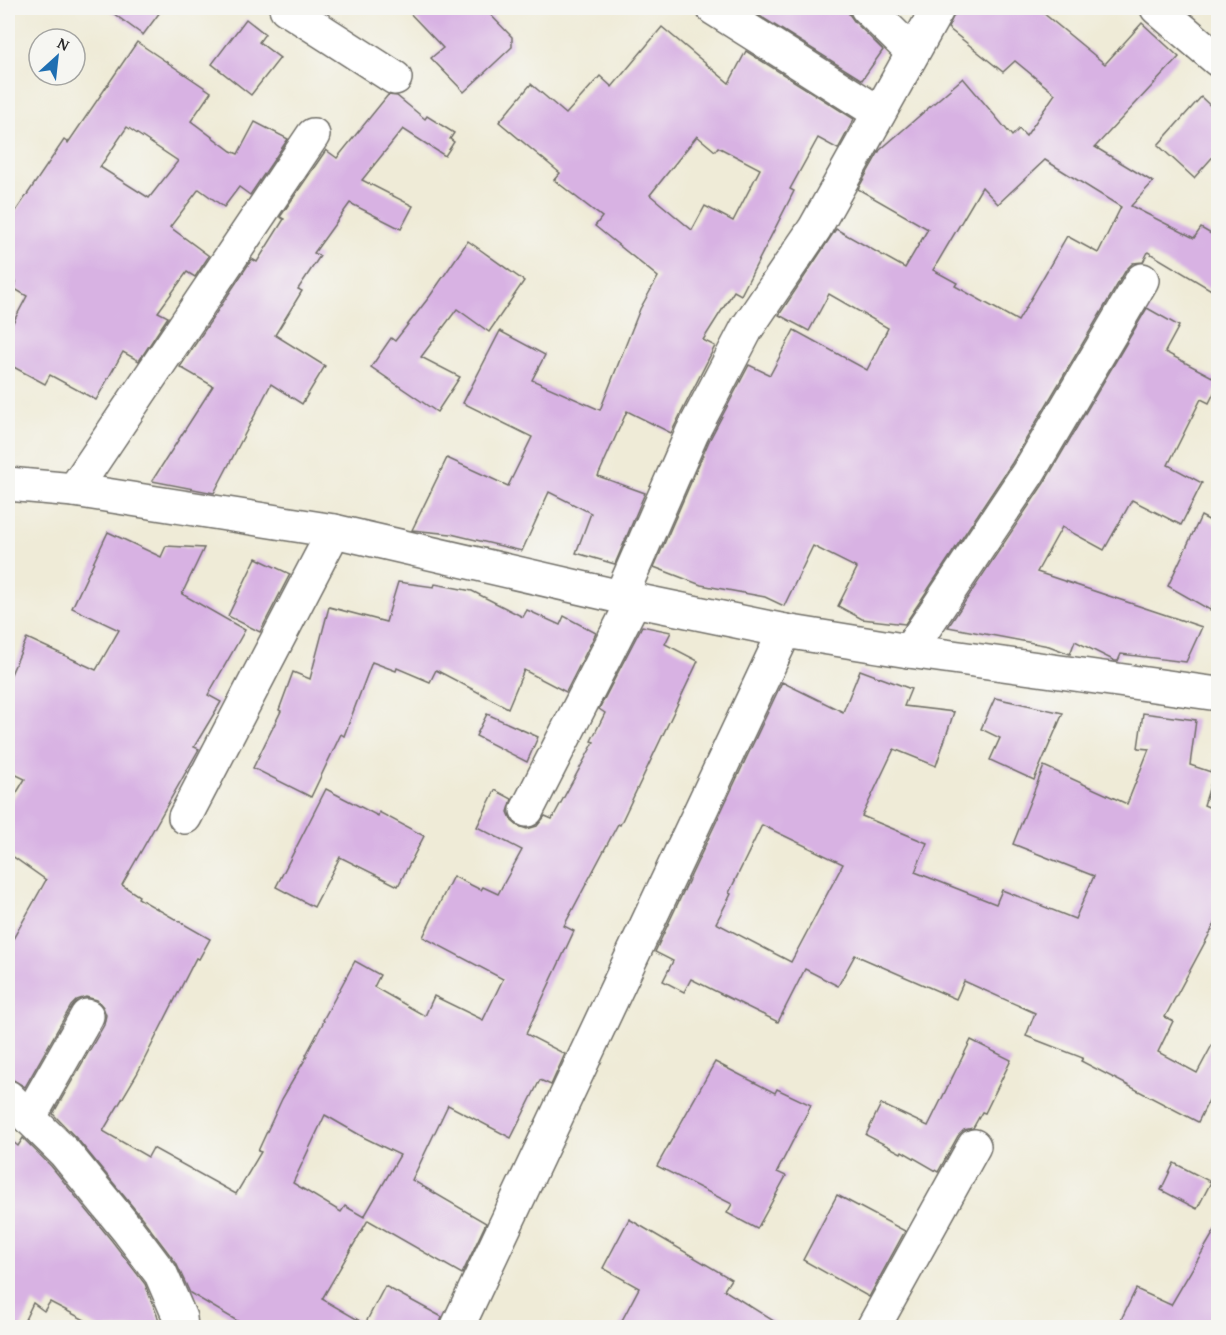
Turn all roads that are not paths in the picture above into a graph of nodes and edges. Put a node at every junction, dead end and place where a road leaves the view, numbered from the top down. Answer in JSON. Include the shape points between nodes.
{"nodes":[{"id":1,"x":286,"y":8,"type":"edge"},
{"id":2,"x":713,"y":8,"type":"edge"},
{"id":3,"x":867,"y":8,"type":"edge"},
{"id":4,"x":938,"y":8,"type":"edge"},
{"id":5,"x":1157,"y":8,"type":"edge"},
{"id":6,"x":912,"y":52,"type":"junction"},
{"id":7,"x":1218,"y":60,"type":"edge"},
{"id":8,"x":395,"y":78,"type":"dead end"},
{"id":9,"x":879,"y":113,"type":"junction"},
{"id":10,"x":313,"y":135,"type":"dead end"},
{"id":11,"x":1142,"y":280,"type":"dead end"},
{"id":12,"x":8,"y":484,"type":"edge"},
{"id":13,"x":74,"y":490,"type":"junction"},
{"id":14,"x":334,"y":531,"type":"junction"},
{"id":15,"x":628,"y":598,"type":"junction"},
{"id":16,"x":785,"y":631,"type":"junction"},
{"id":17,"x":909,"y":651,"type":"junction"},
{"id":18,"x":1218,"y":694,"type":"edge"},
{"id":19,"x":527,"y":810,"type":"dead end"},
{"id":20,"x":185,"y":817,"type":"dead end"},
{"id":21,"x":87,"y":1016,"type":"dead end"},
{"id":22,"x":18,"y":1108,"type":"edge"},
{"id":23,"x":974,"y":1146,"type":"dead end"},
{"id":24,"x":181,"y":1328,"type":"edge"},
{"id":25,"x":457,"y":1328,"type":"edge"},
{"id":26,"x":873,"y":1328,"type":"edge"}],
"edges":[{"from":1,"to":8,"type":"street"},
{"from":2,"to":9,"type":"street"},
{"from":3,"to":6,"type":"street"},
{"from":4,"to":6,"type":"street"},
{"from":5,"to":7,"type":"street"},
{"from":6,"to":9,"type":"street"},
{"from":9,"to":15,"type":"street","via":[[815,228],[747,328],[692,433]]},
{"from":10,"to":13,"type":"street"},
{"from":11,"to":17,"type":"street","via":[[1028,473]]},
{"from":12,"to":13,"type":"street"},
{"from":13,"to":14,"type":"street"},
{"from":14,"to":15,"type":"street"},
{"from":14,"to":20,"type":"street"},
{"from":15,"to":16,"type":"street"},
{"from":15,"to":19,"type":"street"},
{"from":16,"to":17,"type":"street"},
{"from":16,"to":25,"type":"street"},
{"from":17,"to":18,"type":"street"},
{"from":21,"to":22,"type":"street"},
{"from":22,"to":24,"type":"street","via":[[65,1153],[161,1274]]},
{"from":23,"to":26,"type":"street"}]}
